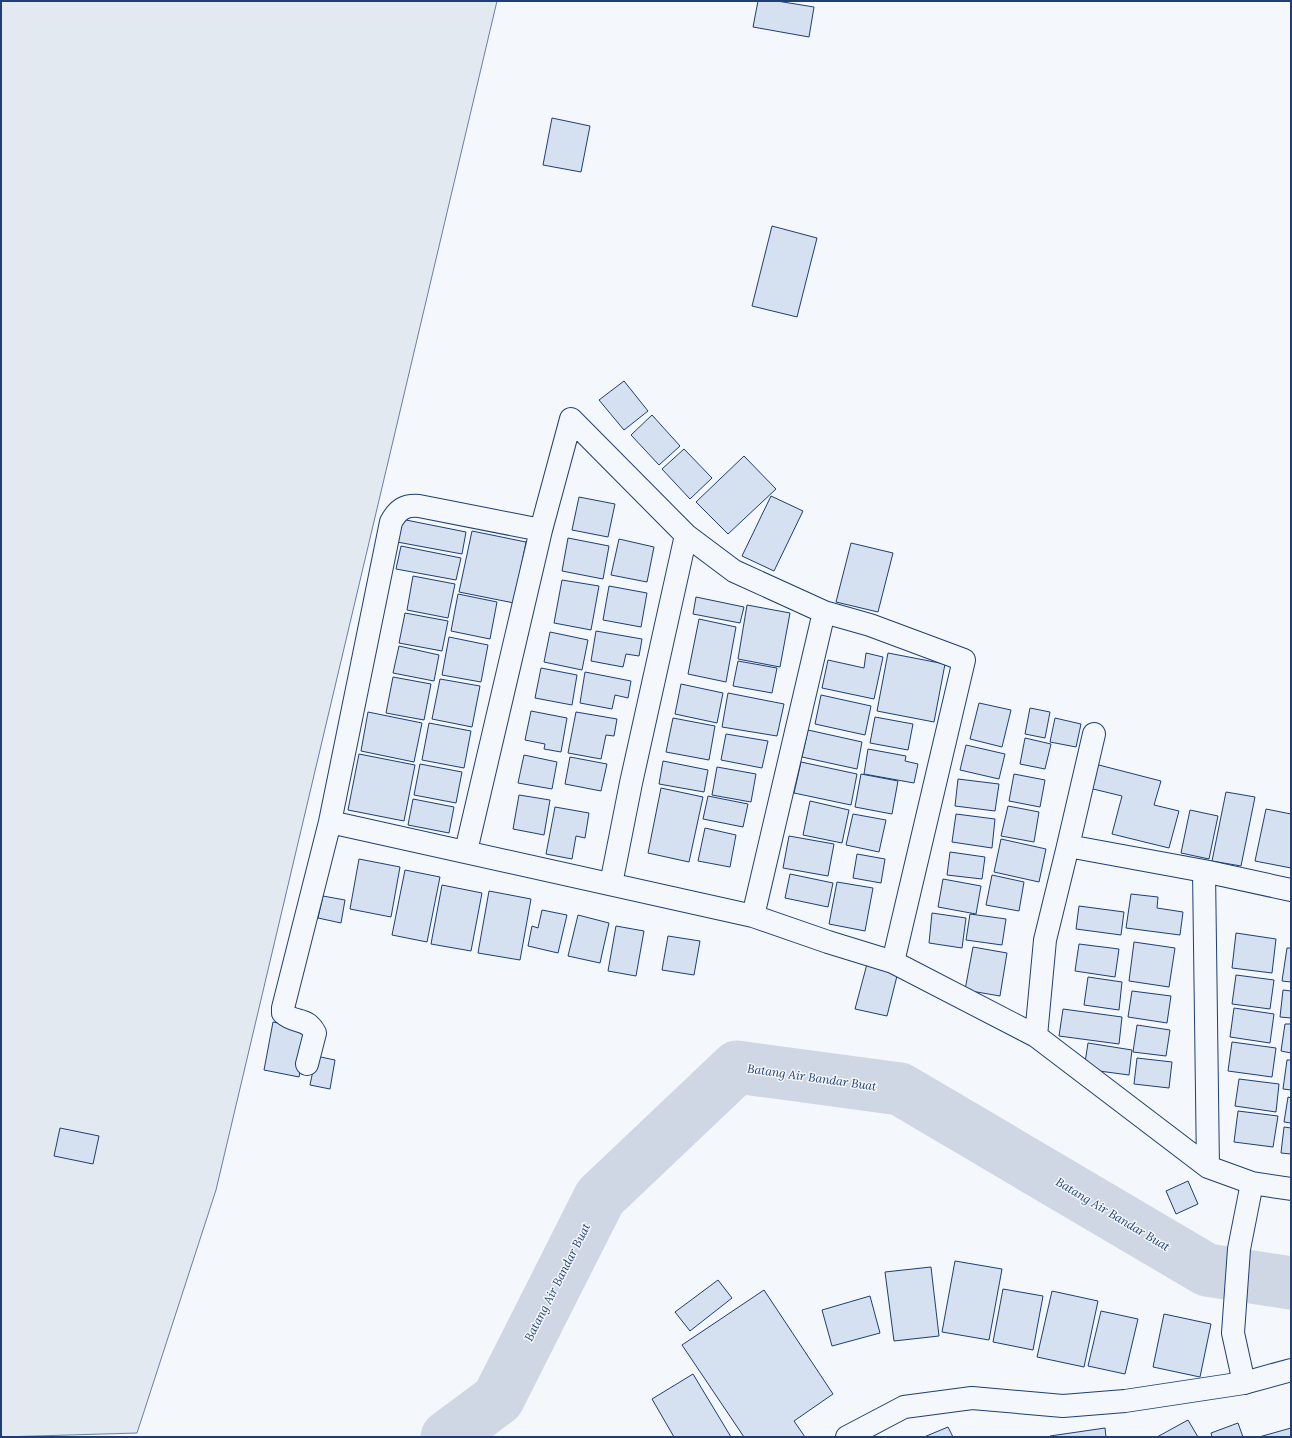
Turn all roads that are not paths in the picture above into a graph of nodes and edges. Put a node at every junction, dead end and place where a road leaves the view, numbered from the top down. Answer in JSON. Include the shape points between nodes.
{"nodes":[{"id":1,"x":541,"y":530,"type":"junction"},
{"id":2,"x":686,"y":535,"type":"junction"},
{"id":3,"x":824,"y":612,"type":"junction"},
{"id":4,"x":1094,"y":734,"type":"dead end"},
{"id":5,"x":330,"y":822,"type":"junction"},
{"id":6,"x":1068,"y":846,"type":"junction"},
{"id":7,"x":466,"y":851,"type":"junction"},
{"id":8,"x":1204,"y":871,"type":"junction"},
{"id":9,"x":611,"y":884,"type":"junction"},
{"id":10,"x":1291,"y":890,"type":"edge"},
{"id":11,"x":753,"y":916,"type":"junction"},
{"id":12,"x":893,"y":962,"type":"junction"},
{"id":13,"x":1036,"y":1036,"type":"junction"},
{"id":14,"x":307,"y":1064,"type":"dead end"},
{"id":15,"x":1208,"y":1167,"type":"junction"},
{"id":16,"x":1252,"y":1183,"type":"junction"},
{"id":17,"x":1291,"y":1189,"type":"edge"},
{"id":18,"x":1291,"y":1370,"type":"edge"},
{"id":19,"x":1244,"y":1383,"type":"junction"},
{"id":20,"x":846,"y":1437,"type":"edge"}],
"edges":[{"from":1,"to":2,"type":"street","via":[[571,419]]},
{"from":1,"to":5,"type":"street","via":[[420,506],[402,508],[396,513],[391,522]]},
{"from":1,"to":7,"type":"street"},
{"from":2,"to":3,"type":"street","via":[[734,572]]},
{"from":2,"to":9,"type":"street"},
{"from":3,"to":11,"type":"street"},
{"from":3,"to":12,"type":"street","via":[[870,625],[964,660]]},
{"from":4,"to":6,"type":"street"},
{"from":5,"to":7,"type":"street"},
{"from":5,"to":14,"type":"street","via":[[283,1008],[283,1013],[289,1019],[306,1022],[315,1033]]},
{"from":6,"to":8,"type":"street"},
{"from":6,"to":13,"type":"street","via":[[1045,940]]},
{"from":7,"to":9,"type":"street"},
{"from":8,"to":10,"type":"street"},
{"from":8,"to":15,"type":"street"},
{"from":9,"to":11,"type":"street"},
{"from":11,"to":12,"type":"street"},
{"from":12,"to":13,"type":"street"},
{"from":13,"to":15,"type":"street"},
{"from":15,"to":16,"type":"street"},
{"from":16,"to":17,"type":"street"},
{"from":16,"to":19,"type":"street","via":[[1239,1249],[1233,1333]]},
{"from":18,"to":19,"type":"street"},
{"from":19,"to":20,"type":"street","via":[[1125,1401],[1064,1406],[972,1398],[904,1407]]}]}
